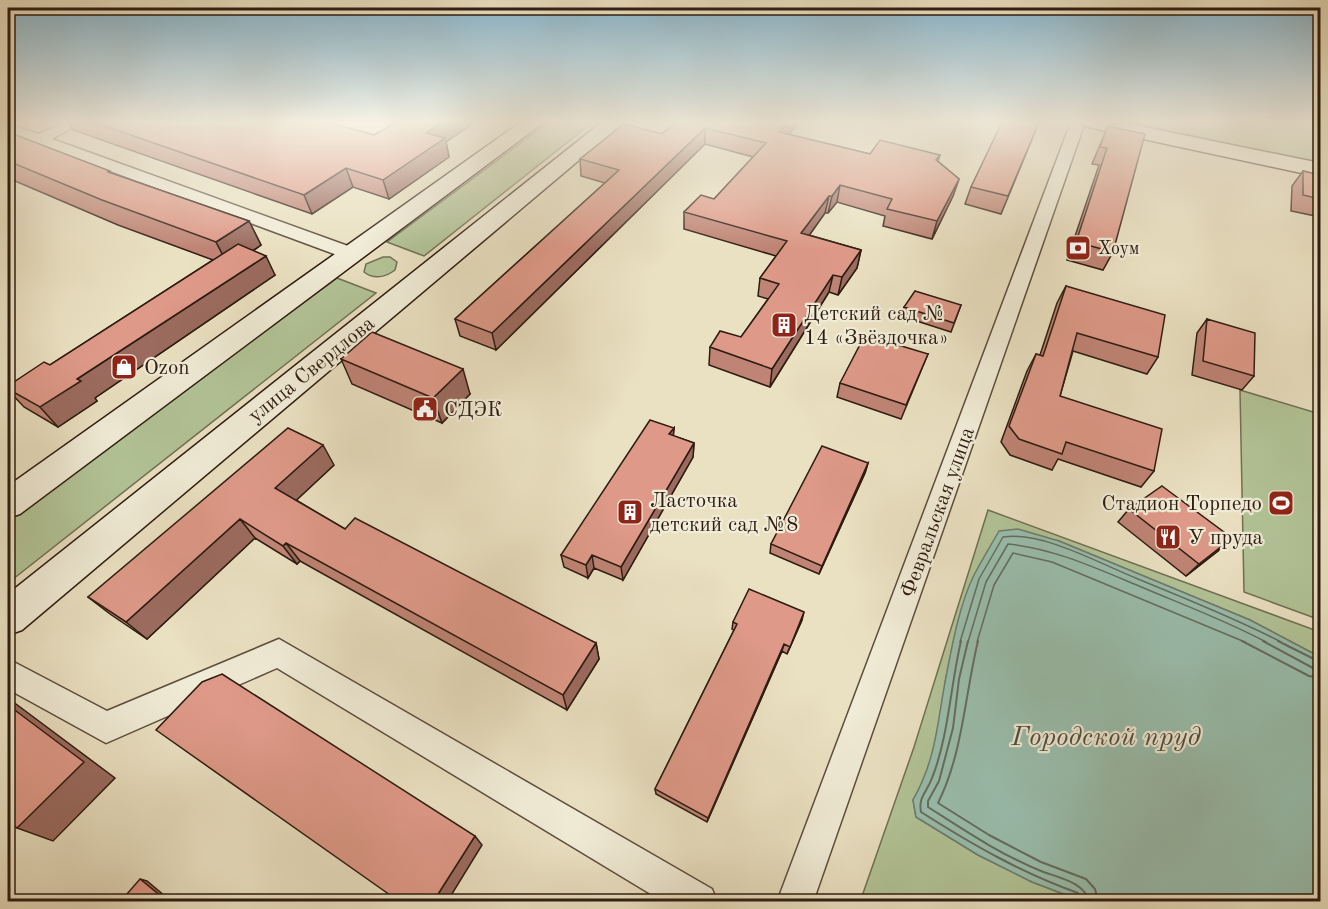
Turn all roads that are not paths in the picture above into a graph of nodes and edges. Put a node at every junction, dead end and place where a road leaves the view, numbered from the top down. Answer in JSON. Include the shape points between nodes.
{"nodes":[{"id":1,"x":106,"y":164,"type":"edge"},
{"id":2,"x":476,"y":164,"type":"edge"},
{"id":3,"x":562,"y":164,"type":"edge"},
{"id":4,"x":1063,"y":164,"type":"edge"},
{"id":5,"x":1293,"y":164,"type":"edge"},
{"id":6,"x":1320,"y":170,"type":"edge"},
{"id":7,"x":352,"y":254,"type":"junction"},
{"id":8,"x":8,"y":504,"type":"edge"},
{"id":9,"x":8,"y":617,"type":"edge"},
{"id":10,"x":8,"y":673,"type":"edge"},
{"id":11,"x":699,"y":902,"type":"edge"},
{"id":12,"x":795,"y":902,"type":"edge"}],
"edges":[{"from":1,"to":7,"type":"street"},
{"from":2,"to":7,"type":"main road"},
{"from":3,"to":9,"type":"main road","name":"улица Свердлова"},
{"from":4,"to":12,"type":"street","name":"Февральская улица"},
{"from":5,"to":6,"type":"main road"},
{"from":7,"to":8,"type":"main road"},
{"from":10,"to":11,"type":"street","via":[[106,727],[279,653]]}]}
